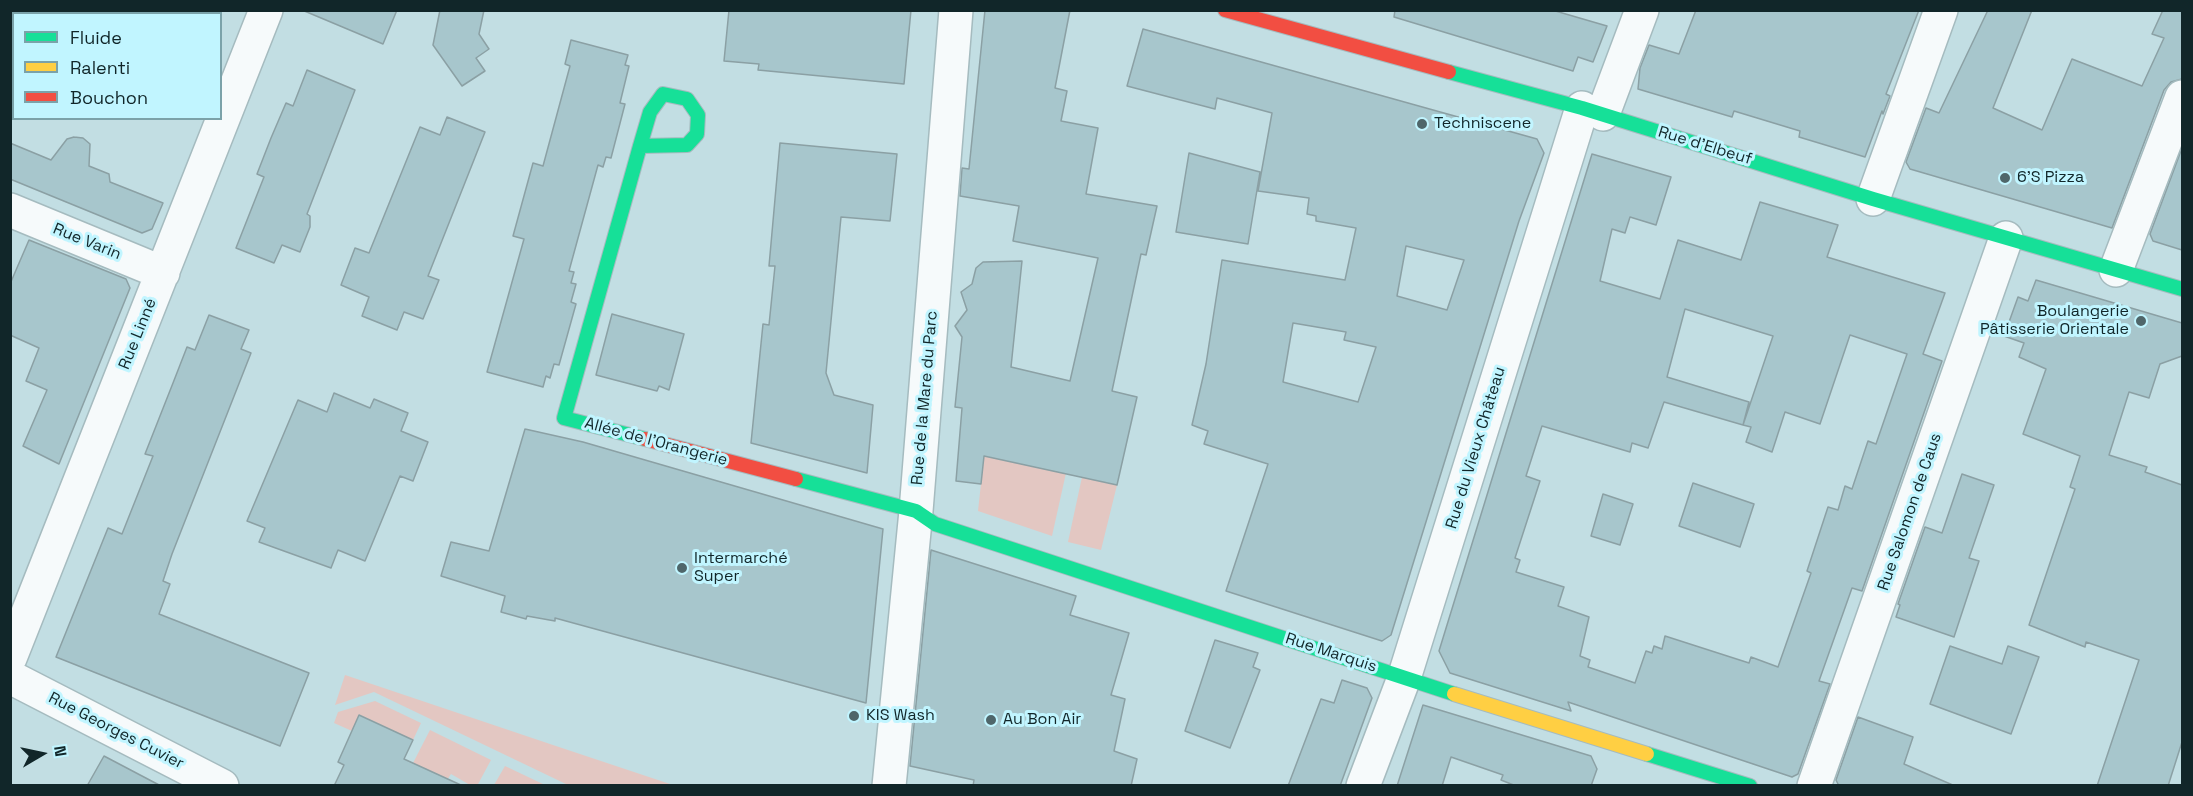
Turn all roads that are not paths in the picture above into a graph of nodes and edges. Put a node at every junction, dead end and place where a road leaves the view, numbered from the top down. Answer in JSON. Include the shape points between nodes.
{"nodes":[{"id":1,"x":266,"y":10,"type":"edge"},
{"id":2,"x":956,"y":10,"type":"edge"},
{"id":3,"x":1225,"y":10,"type":"edge"},
{"id":4,"x":1642,"y":10,"type":"edge"},
{"id":5,"x":1941,"y":10,"type":"edge"},
{"id":6,"x":2182,"y":97,"type":"edge"},
{"id":7,"x":1593,"y":111,"type":"junction"},
{"id":8,"x":640,"y":146,"type":"junction"},
{"id":9,"x":1873,"y":199,"type":"junction"},
{"id":10,"x":10,"y":210,"type":"edge"},
{"id":11,"x":2006,"y":238,"type":"junction"},
{"id":12,"x":2116,"y":270,"type":"junction"},
{"id":13,"x":163,"y":273,"type":"junction"},
{"id":14,"x":2182,"y":289,"type":"edge"},
{"id":15,"x":916,"y":511,"type":"junction"},
{"id":16,"x":10,"y":658,"type":"edge"},
{"id":17,"x":10,"y":676,"type":"edge"},
{"id":18,"x":1404,"y":678,"type":"junction"},
{"id":19,"x":222,"y":786,"type":"edge"},
{"id":20,"x":889,"y":786,"type":"edge"},
{"id":21,"x":1363,"y":786,"type":"edge"},
{"id":22,"x":1750,"y":786,"type":"edge"},
{"id":23,"x":1815,"y":786,"type":"edge"}],
"edges":[{"from":1,"to":13,"type":"street","name":"Rue Linné"},
{"from":2,"to":15,"type":"street","name":"Rue de la Mare du Parc"},
{"from":3,"to":7,"type":"street","name":"Rue d'Elbeuf"},
{"from":4,"to":7,"type":"street","name":"Rue du Vieux Château"},
{"from":5,"to":9,"type":"street"},
{"from":6,"to":12,"type":"street"},
{"from":7,"to":9,"type":"street","name":"Rue d'Elbeuf"},
{"from":7,"to":18,"type":"street","name":"Rue du Vieux Château"},
{"from":8,"to":8,"type":"street","name":"Allée de l'Orangerie","via":[[687,145],[697,134],[698,115],[687,99],[663,94],[650,112]]},
{"from":8,"to":15,"type":"street","name":"Allée de l'Orangerie","via":[[564,418]]},
{"from":9,"to":11,"type":"street","name":"Rue d'Elbeuf"},
{"from":10,"to":13,"type":"street","name":"Rue Varin"},
{"from":11,"to":12,"type":"street","name":"Rue d'Elbeuf"},
{"from":11,"to":23,"type":"street","name":"Rue Salomon de Caus"},
{"from":12,"to":14,"type":"street","name":"Rue d'Elbeuf"},
{"from":13,"to":16,"type":"street","name":"Rue Linné"},
{"from":15,"to":18,"type":"street","name":"Rue Marquis","via":[[935,524]]},
{"from":15,"to":20,"type":"street","name":"Rue de la Mare du Parc"},
{"from":17,"to":19,"type":"street","name":"Rue Georges Cuvier"},
{"from":18,"to":21,"type":"street","name":"Rue du Vieux Château"},
{"from":18,"to":22,"type":"street","name":"Rue Marquis"}]}
